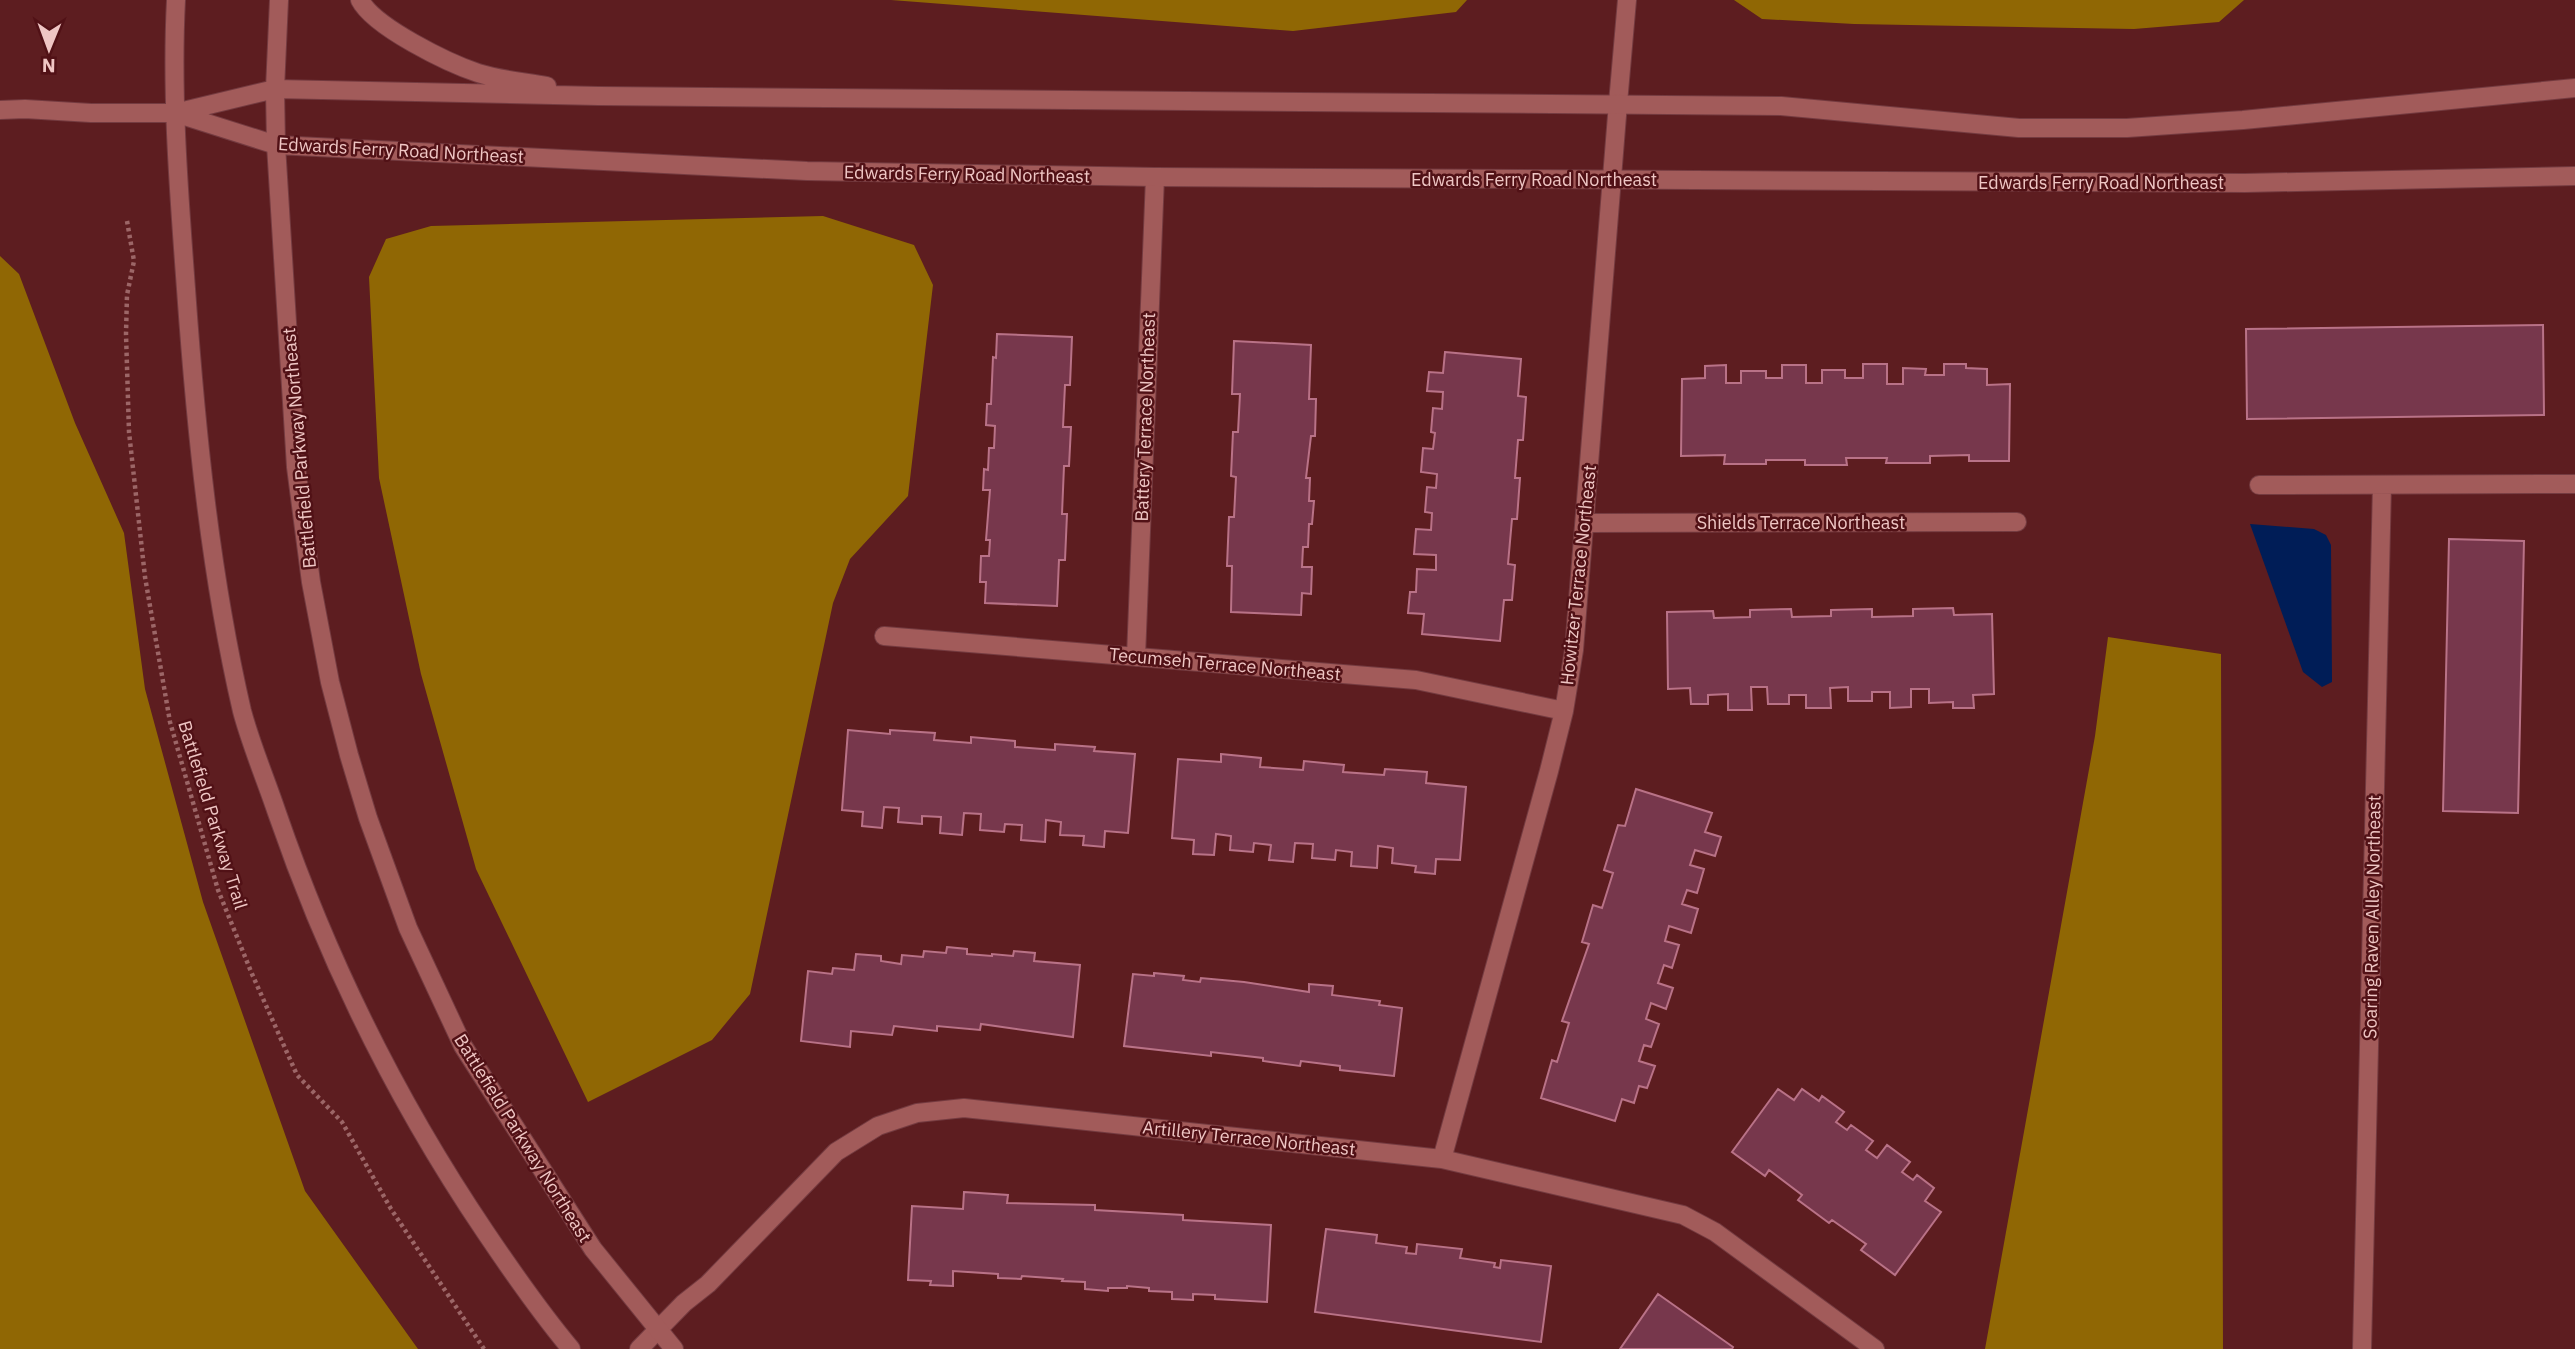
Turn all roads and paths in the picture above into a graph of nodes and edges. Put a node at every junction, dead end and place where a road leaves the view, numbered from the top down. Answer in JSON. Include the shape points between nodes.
{"nodes":[{"id":1,"x":176,"y":0,"type":"edge"},
{"id":2,"x":279,"y":0,"type":"edge"},
{"id":3,"x":360,"y":0,"type":"edge"},
{"id":4,"x":1628,"y":0,"type":"edge"},
{"id":5,"x":2575,"y":88,"type":"edge"},
{"id":6,"x":275,"y":89,"type":"junction"},
{"id":7,"x":599,"y":96,"type":"junction"},
{"id":8,"x":1618,"y":103,"type":"junction"},
{"id":9,"x":0,"y":110,"type":"edge"},
{"id":10,"x":175,"y":113,"type":"junction"},
{"id":11,"x":276,"y":145,"type":"junction"},
{"id":12,"x":2575,"y":176,"type":"edge"},
{"id":13,"x":1155,"y":177,"type":"junction"},
{"id":14,"x":1610,"y":179,"type":"junction"},
{"id":15,"x":127,"y":221,"type":"dead end"},
{"id":16,"x":2575,"y":484,"type":"edge"},
{"id":17,"x":2259,"y":485,"type":"dead end"},
{"id":18,"x":2382,"y":485,"type":"junction"},
{"id":19,"x":2017,"y":522,"type":"dead end"},
{"id":20,"x":1585,"y":523,"type":"junction"},
{"id":21,"x":884,"y":636,"type":"dead end"},
{"id":22,"x":1136,"y":657,"type":"junction"},
{"id":23,"x":1564,"y":711,"type":"junction"},
{"id":24,"x":1442,"y":1159,"type":"junction"},
{"id":25,"x":657,"y":1330,"type":"junction"},
{"id":26,"x":484,"y":1349,"type":"edge"},
{"id":27,"x":571,"y":1349,"type":"edge"},
{"id":28,"x":639,"y":1349,"type":"edge"},
{"id":29,"x":674,"y":1349,"type":"edge"},
{"id":30,"x":1875,"y":1349,"type":"edge"},
{"id":31,"x":2362,"y":1349,"type":"edge"}],
"edges":[{"from":1,"to":10,"type":"main road"},
{"from":2,"to":6,"type":"main road","name":"Battlefield Parkway Northeast"},
{"from":3,"to":7,"type":"main road","via":[[366,11],[420,47],[479,74]]},
{"from":4,"to":8,"type":"main road","name":"Howitzer Terrace Northeast"},
{"from":5,"to":8,"type":"main road","via":[[2127,128],[2019,128],[1781,106]]},
{"from":6,"to":7,"type":"main road"},
{"from":6,"to":10,"type":"main road"},
{"from":6,"to":11,"type":"main road","name":"Battlefield Parkway Northeast"},
{"from":7,"to":8,"type":"main road"},
{"from":8,"to":14,"type":"main road","name":"Howitzer Terrace Northeast"},
{"from":9,"to":10,"type":"main road"},
{"from":10,"to":11,"type":"main road","name":"Edwards Ferry Road Northeast"},
{"from":10,"to":27,"type":"main road","via":[[190,357],[208,520],[243,714],[303,887],[394,1084],[442,1167],[537,1308]]},
{"from":11,"to":13,"type":"main road","name":"Edwards Ferry Road Northeast","via":[[807,172]]},
{"from":11,"to":25,"type":"main road","name":"Battlefield Parkway Northeast","via":[[296,467],[311,582],[330,682],[368,818],[408,928],[463,1046],[593,1249]]},
{"from":12,"to":14,"type":"main road","name":"Edwards Ferry Road Northeast","via":[[2245,183]]},
{"from":13,"to":14,"type":"main road","name":"Edwards Ferry Road Northeast"},
{"from":13,"to":22,"type":"main road","name":"Battery Terrace Northeast"},
{"from":14,"to":20,"type":"main road","name":"Howitzer Terrace Northeast"},
{"from":15,"to":26,"type":"path","name":"Battlefield Parkway Trail","via":[[134,261],[127,295],[129,432],[145,576],[170,722],[218,890],[297,1075],[342,1122],[391,1209]]},
{"from":16,"to":18,"type":"main road"},
{"from":17,"to":18,"type":"main road"},
{"from":18,"to":31,"type":"main road","name":"Soaring Raven Alley Northeast"},
{"from":19,"to":20,"type":"main road","name":"Shields Terrace Northeast"},
{"from":20,"to":23,"type":"main road","name":"Howitzer Terrace Northeast"},
{"from":21,"to":22,"type":"main road","name":"Tecumseh Terrace Northeast"},
{"from":22,"to":23,"type":"main road","name":"Tecumseh Terrace Northeast","via":[[1416,680]]},
{"from":23,"to":24,"type":"main road","name":"Howitzer Terrace Northeast"},
{"from":24,"to":25,"type":"main road","name":"Artillery Terrace Northeast","via":[[964,1108],[916,1113],[878,1126],[836,1152]]},
{"from":24,"to":30,"type":"main road","name":"Artillery Terrace Northeast","via":[[1683,1215],[1715,1232]]},
{"from":25,"to":28,"type":"main road","name":"Artillery Terrace Northeast"},
{"from":25,"to":29,"type":"main road","name":"Battlefield Parkway Northeast"}]}
